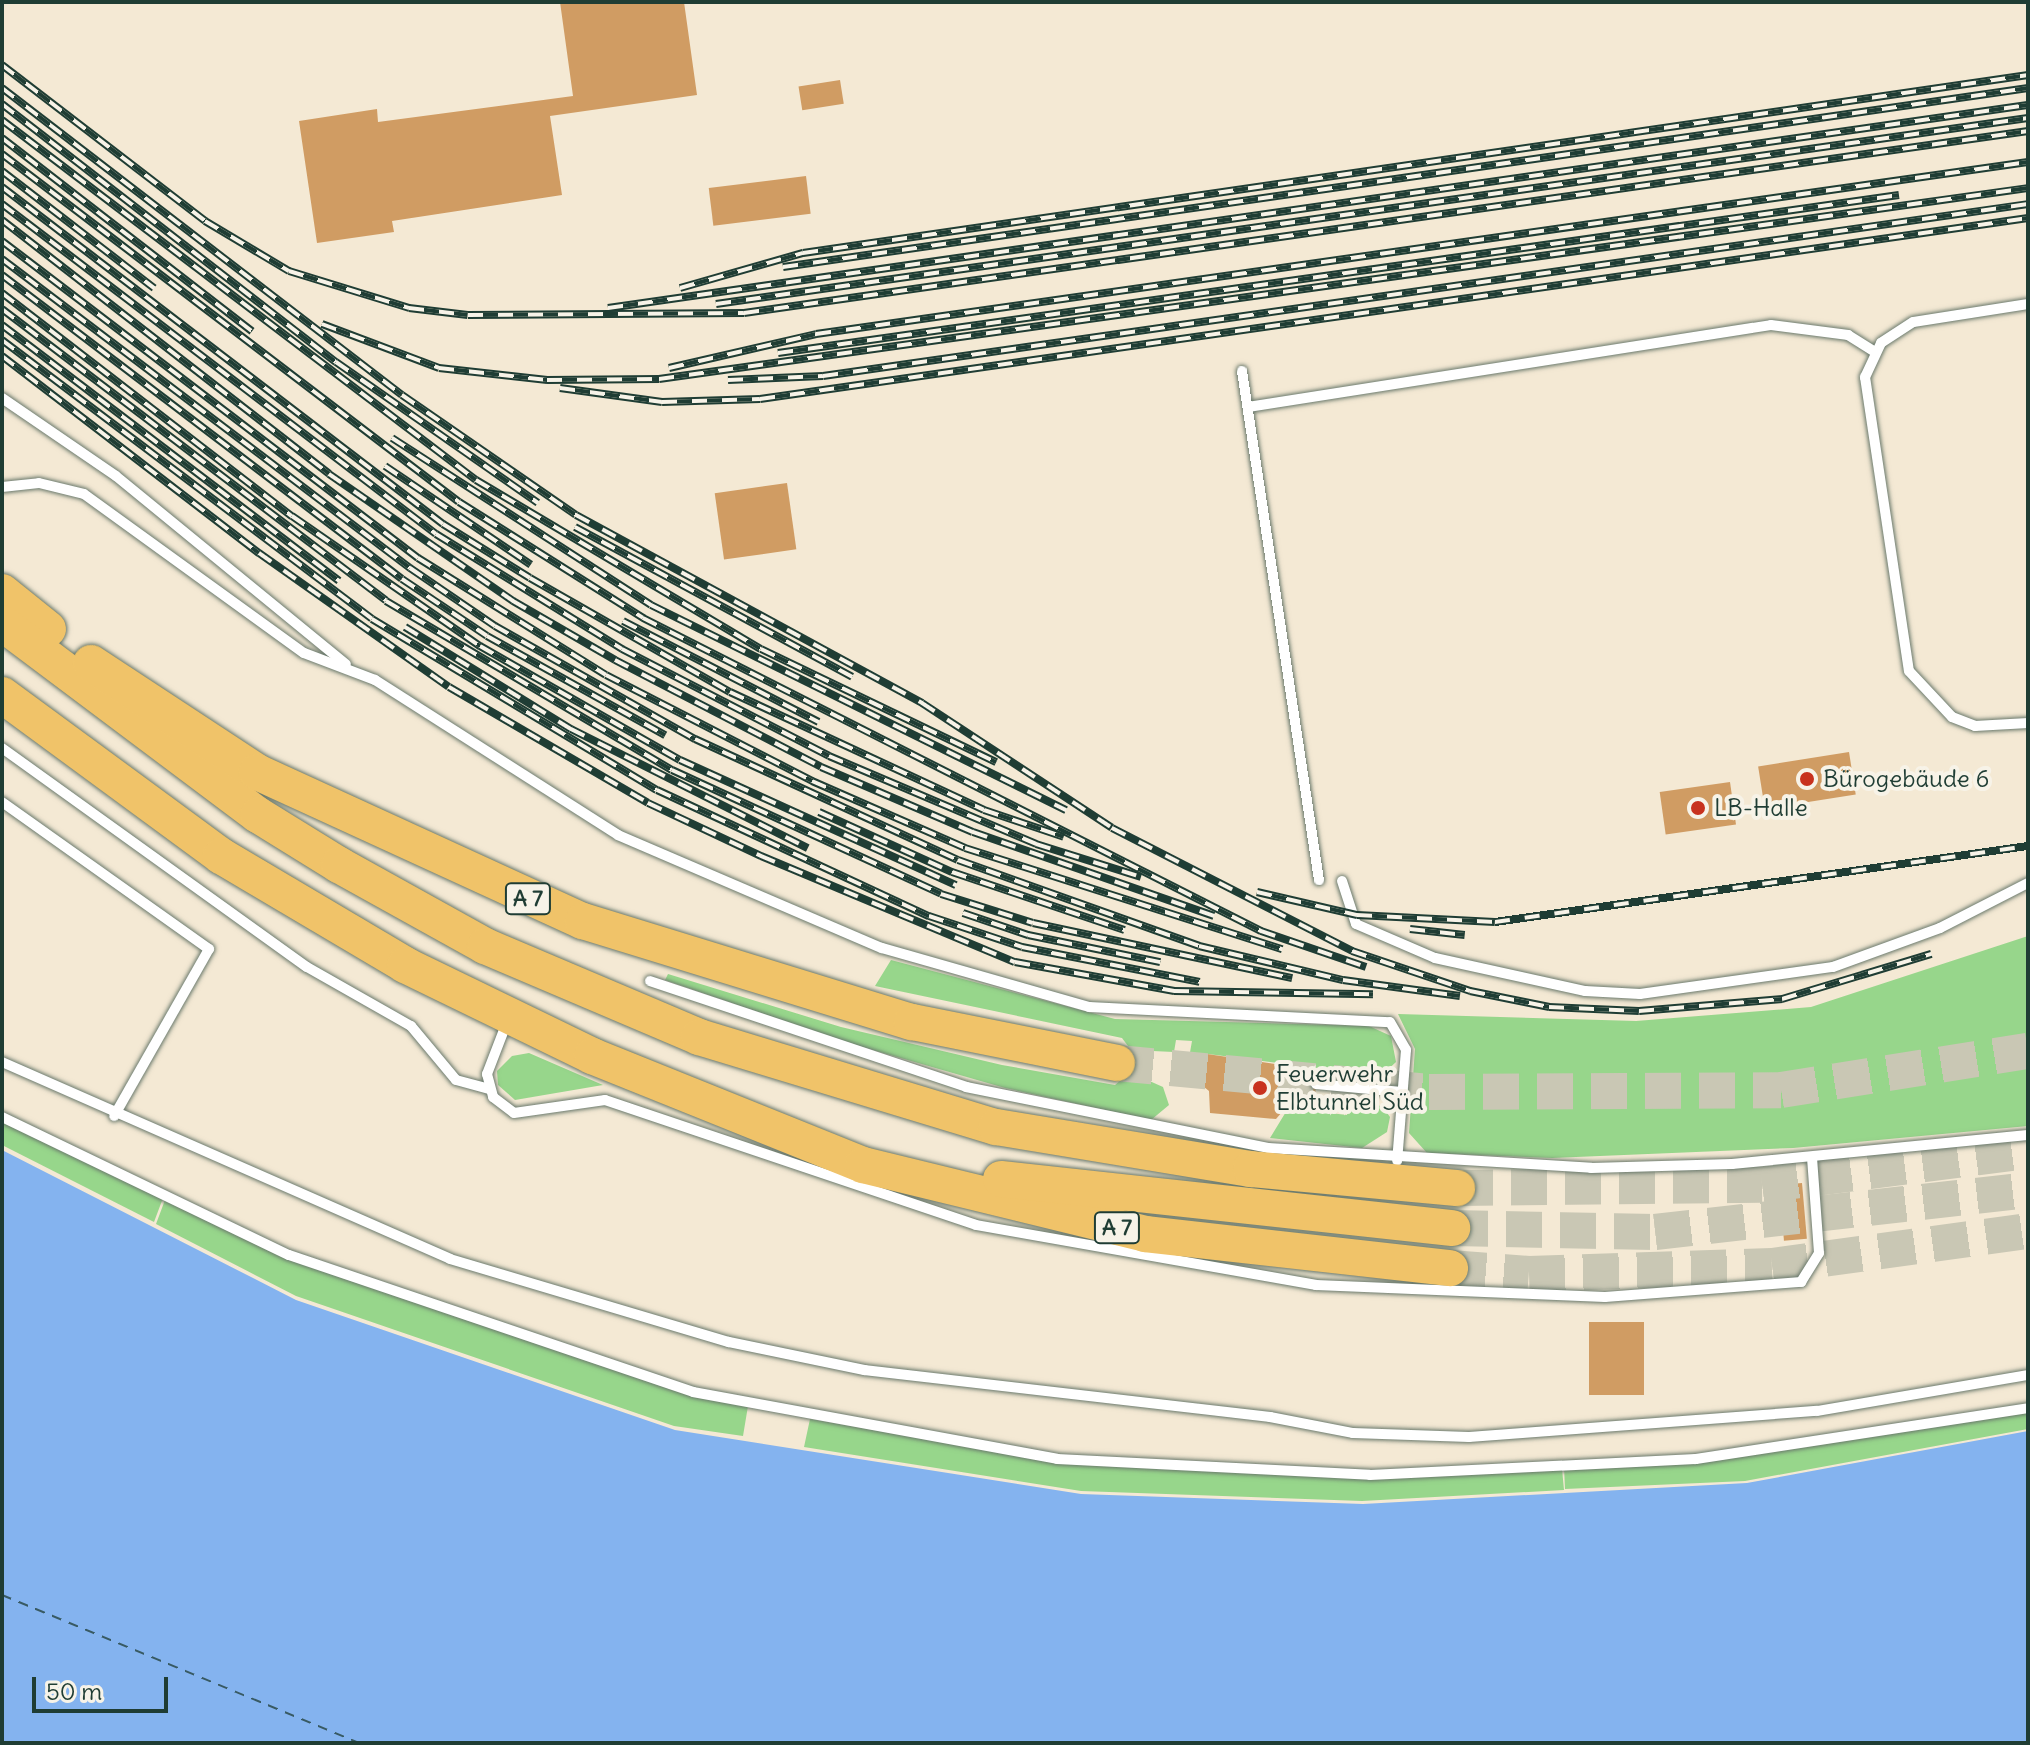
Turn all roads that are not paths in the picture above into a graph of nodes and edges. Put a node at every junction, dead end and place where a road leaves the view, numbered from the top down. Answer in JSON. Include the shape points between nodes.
{"nodes":[{"id":1,"x":2028,"y":304,"type":"edge"},
{"id":2,"x":1874,"y":351,"type":"junction"},
{"id":3,"x":1242,"y":371,"type":"dead end"},
{"id":4,"x":2,"y":398,"type":"edge"},
{"id":5,"x":1248,"y":407,"type":"junction"},
{"id":6,"x":2,"y":487,"type":"edge"},
{"id":7,"x":2,"y":592,"type":"edge"},
{"id":8,"x":2,"y":623,"type":"edge"},
{"id":9,"x":350,"y":668,"type":"junction"},
{"id":10,"x":2,"y":695,"type":"edge"},
{"id":11,"x":166,"y":716,"type":"junction"},
{"id":12,"x":2028,"y":723,"type":"edge"},
{"id":13,"x":2,"y":748,"type":"edge"},
{"id":14,"x":2,"y":802,"type":"edge"},
{"id":15,"x":339,"y":865,"type":"junction"},
{"id":16,"x":1319,"y":880,"type":"dead end"},
{"id":17,"x":1342,"y":881,"type":"dead end"},
{"id":18,"x":2028,"y":883,"type":"edge"},
{"id":19,"x":650,"y":981,"type":"dead end"},
{"id":20,"x":511,"y":1016,"type":"junction"},
{"id":21,"x":2,"y":1062,"type":"edge"},
{"id":22,"x":1117,"y":1063,"type":"tunnel mouth"},
{"id":23,"x":1316,"y":1084,"type":"dead end"},
{"id":24,"x":489,"y":1089,"type":"junction"},
{"id":25,"x":1402,"y":1092,"type":"junction"},
{"id":26,"x":114,"y":1116,"type":"junction"},
{"id":27,"x":2,"y":1117,"type":"edge"},
{"id":28,"x":797,"y":1133,"type":"junction"},
{"id":29,"x":2028,"y":1135,"type":"edge"},
{"id":30,"x":1812,"y":1157,"type":"junction"},
{"id":31,"x":1397,"y":1161,"type":"junction"},
{"id":32,"x":1457,"y":1188,"type":"tunnel mouth"},
{"id":33,"x":1452,"y":1228,"type":"tunnel mouth"},
{"id":34,"x":1450,"y":1268,"type":"tunnel mouth"},
{"id":35,"x":2028,"y":1375,"type":"edge"},
{"id":36,"x":2028,"y":1408,"type":"edge"}],
"edges":[{"from":1,"to":2,"type":"lane","via":[[1913,322]]},
{"from":2,"to":5,"type":"lane","via":[[1848,335],[1771,325]]},
{"from":2,"to":12,"type":"lane","via":[[1865,377],[1909,671],[1929,700],[1952,717],[1975,726]]},
{"from":3,"to":5,"type":"lane"},
{"from":4,"to":9,"type":"lane","via":[[116,476]]},
{"from":5,"to":16,"type":"lane"},
{"from":6,"to":9,"type":"lane","via":[[39,483],[84,494],[304,653]]},
{"from":7,"to":11,"type":"highway","number":"A 7"},
{"from":8,"to":15,"type":"highway","number":"A 7","via":[[258,815]]},
{"from":9,"to":25,"type":"lane","via":[[618,835],[882,948],[1089,1007],[1382,1019],[1402,1038]]},
{"from":10,"to":20,"type":"highway","number":"A 7","via":[[277,892]]},
{"from":11,"to":15,"type":"highway","number":"A 7"},
{"from":11,"to":22,"type":"highway","number":"A 7","via":[[351,819],[583,921],[912,1022]]},
{"from":13,"to":24,"type":"lane","via":[[307,967],[411,1026],[456,1080]]},
{"from":14,"to":26,"type":"lane","via":[[209,949]]},
{"from":15,"to":32,"type":"highway","number":"A 7","via":[[485,946],[617,1005],[927,1110],[1173,1158]]},
{"from":17,"to":18,"type":"lane","via":[[1356,924],[1435,958],[1585,991],[1640,994],[1833,967],[1929,933]]},
{"from":19,"to":31,"type":"lane","via":[[966,1087],[1268,1148]]},
{"from":20,"to":24,"type":"lane","via":[[489,1055]]},
{"from":20,"to":28,"type":"highway","number":"A 7","via":[[592,1056]]},
{"from":21,"to":26,"type":"lane"},
{"from":23,"to":25,"type":"lane"},
{"from":24,"to":30,"type":"lane","via":[[506,1110],[524,1114],[605,1100],[976,1225],[1191,1268],[1431,1294],[1605,1297],[1801,1282],[1819,1253]]},
{"from":25,"to":31,"type":"lane"},
{"from":26,"to":35,"type":"lane","via":[[450,1259],[729,1342],[995,1389],[1270,1417],[1353,1433],[1469,1437],[1801,1413]]},
{"from":27,"to":36,"type":"lane","via":[[289,1255],[693,1392],[1057,1459],[1370,1475],[1696,1459]]},
{"from":28,"to":33,"type":"highway","number":"A 7","via":[[1079,1192]]},
{"from":28,"to":34,"type":"highway","number":"A 7","via":[[877,1169],[1145,1234]]},
{"from":29,"to":30,"type":"lane"},
{"from":30,"to":31,"type":"lane","via":[[1591,1168]]}]}
